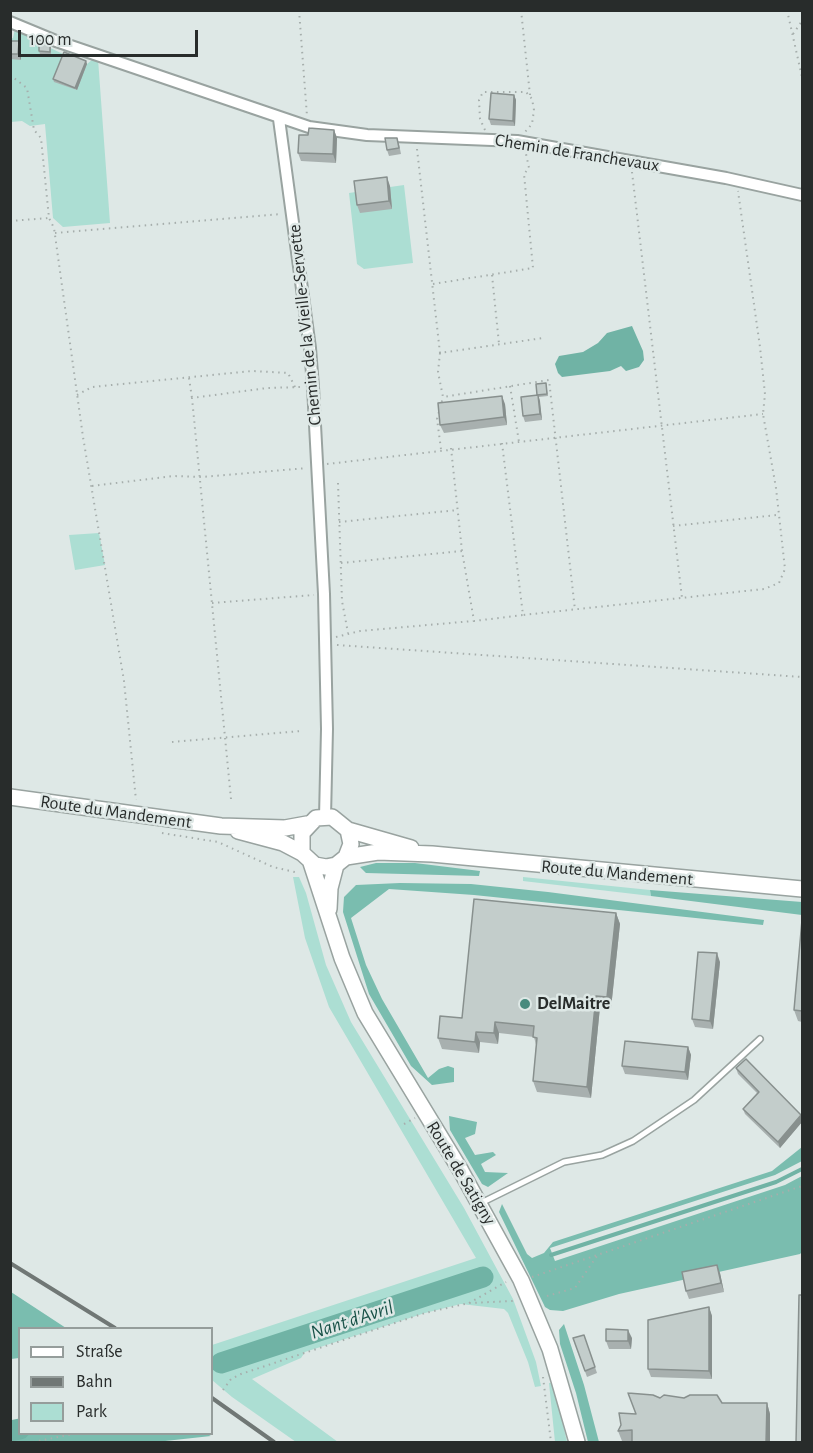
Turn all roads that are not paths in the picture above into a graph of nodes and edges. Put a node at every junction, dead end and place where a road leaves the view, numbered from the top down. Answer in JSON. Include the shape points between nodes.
{"nodes":[{"id":1,"x":10,"y":22,"type":"edge"},
{"id":2,"x":279,"y":119,"type":"junction"},
{"id":3,"x":802,"y":195,"type":"edge"},
{"id":4,"x":10,"y":797,"type":"edge"},
{"id":5,"x":326,"y":817,"type":"junction"},
{"id":6,"x":307,"y":824,"type":"junction"},
{"id":7,"x":221,"y":826,"type":"junction"},
{"id":8,"x":348,"y":830,"type":"junction"},
{"id":9,"x":432,"y":854,"type":"junction"},
{"id":10,"x":307,"y":858,"type":"junction"},
{"id":11,"x":341,"y":861,"type":"junction"},
{"id":12,"x":802,"y":890,"type":"edge"},
{"id":13,"x":329,"y":912,"type":"junction"},
{"id":14,"x":760,"y":1039,"type":"dead end"},
{"id":15,"x":480,"y":1203,"type":"junction"},
{"id":16,"x":577,"y":1443,"type":"edge"}],
"edges":[{"from":1,"to":2,"type":"street"},
{"from":2,"to":3,"type":"street","name":"Chemin de Franchevaux","via":[[367,135],[519,141]]},
{"from":2,"to":5,"type":"street","name":"Chemin de la Vieille-Servette","via":[[310,348],[318,466],[324,594]]},
{"from":4,"to":7,"type":"main road","name":"Route du Mandement"},
{"from":5,"to":6,"type":"main road"},
{"from":5,"to":8,"type":"main road","via":[[337,819]]},
{"from":6,"to":7,"type":"main road","name":"Route du Mandement","via":[[278,828]]},
{"from":6,"to":10,"type":"main road","via":[[300,838]]},
{"from":7,"to":10,"type":"main road","name":"Route du Mandement","via":[[277,841]]},
{"from":8,"to":9,"type":"main road","name":"Route du Mandement"},
{"from":8,"to":11,"type":"main road","via":[[351,844]]},
{"from":9,"to":11,"type":"main road","name":"Route du Mandement","via":[[378,852]]},
{"from":9,"to":12,"type":"main road","name":"Route du Mandement"},
{"from":10,"to":11,"type":"main road","via":[[320,867]]},
{"from":10,"to":13,"type":"main road","name":"Route de Satigny"},
{"from":11,"to":13,"type":"main road","name":"Route de Satigny","via":[[330,888]]},
{"from":13,"to":15,"type":"main road","name":"Route de Satigny","via":[[342,958],[365,1013]]},
{"from":14,"to":15,"type":"lane","via":[[694,1100],[633,1141],[602,1155],[564,1162]]},
{"from":15,"to":16,"type":"main road","name":"Route de Satigny","via":[[550,1349]]}]}
